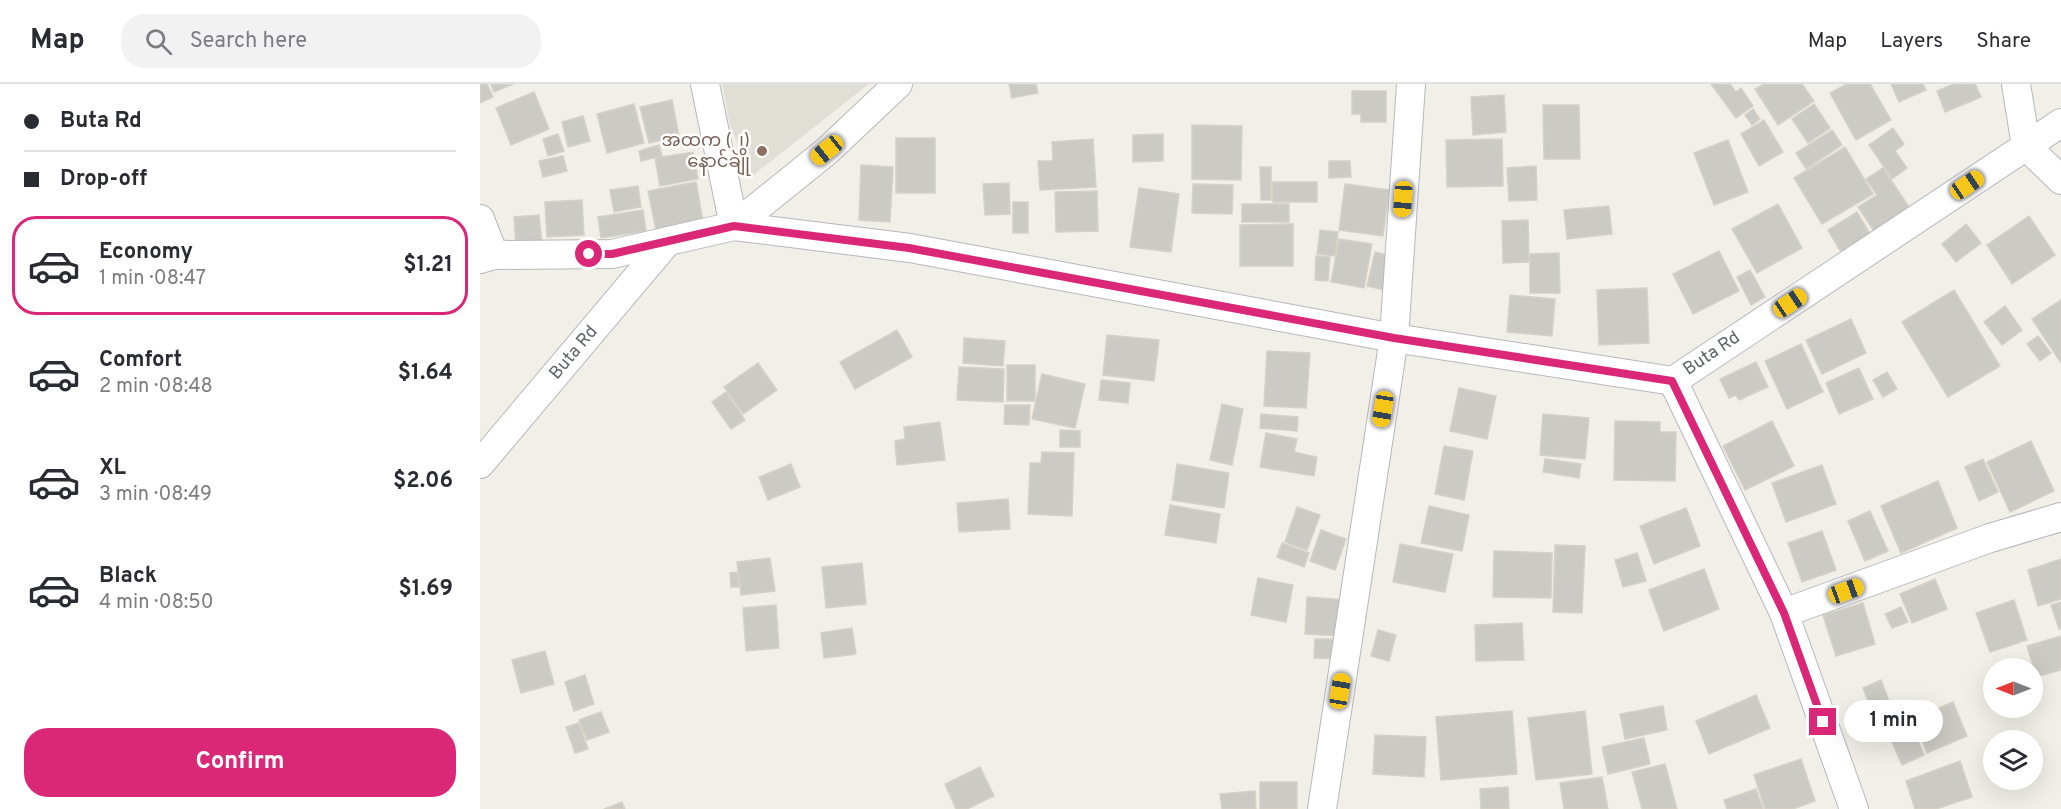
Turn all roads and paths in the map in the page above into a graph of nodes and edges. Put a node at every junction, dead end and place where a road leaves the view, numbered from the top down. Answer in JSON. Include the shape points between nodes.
{"nodes":[{"id":1,"x":705,"y":84,"type":"edge"},
{"id":2,"x":898,"y":84,"type":"edge"},
{"id":3,"x":1411,"y":84,"type":"edge"},
{"id":4,"x":2016,"y":84,"type":"edge"},
{"id":5,"x":2061,"y":123,"type":"edge"},
{"id":6,"x":2026,"y":146,"type":"junction"},
{"id":7,"x":2061,"y":180,"type":"edge"},
{"id":8,"x":480,"y":219,"type":"edge"},
{"id":9,"x":734,"y":226,"type":"junction"},
{"id":10,"x":668,"y":242,"type":"junction"},
{"id":11,"x":487,"y":257,"type":"edge"},
{"id":12,"x":1394,"y":338,"type":"junction"},
{"id":13,"x":1672,"y":381,"type":"junction"},
{"id":14,"x":480,"y":464,"type":"edge"},
{"id":15,"x":2061,"y":517,"type":"edge"},
{"id":16,"x":1784,"y":613,"type":"junction"},
{"id":17,"x":1322,"y":809,"type":"edge"},
{"id":18,"x":1854,"y":809,"type":"edge"}],
"edges":[{"from":1,"to":9,"type":"street"},
{"from":2,"to":9,"type":"street","via":[[827,150]]},
{"from":3,"to":12,"type":"street"},
{"from":4,"to":6,"type":"street"},
{"from":5,"to":6,"type":"street","name":"Buta Rd"},
{"from":6,"to":7,"type":"street"},
{"from":6,"to":13,"type":"street","name":"Buta Rd"},
{"from":8,"to":11,"type":"street"},
{"from":9,"to":10,"type":"street","name":"Buta Rd"},
{"from":9,"to":12,"type":"street","name":"Buta Rd","via":[[909,248]]},
{"from":10,"to":11,"type":"street","name":"Buta Rd","via":[[612,254]]},
{"from":10,"to":14,"type":"street","name":"Buta Rd"},
{"from":12,"to":13,"type":"street","name":"Buta Rd"},
{"from":12,"to":17,"type":"street"},
{"from":13,"to":16,"type":"street"},
{"from":15,"to":16,"type":"street","via":[[1990,538]]},
{"from":16,"to":18,"type":"street"}]}
